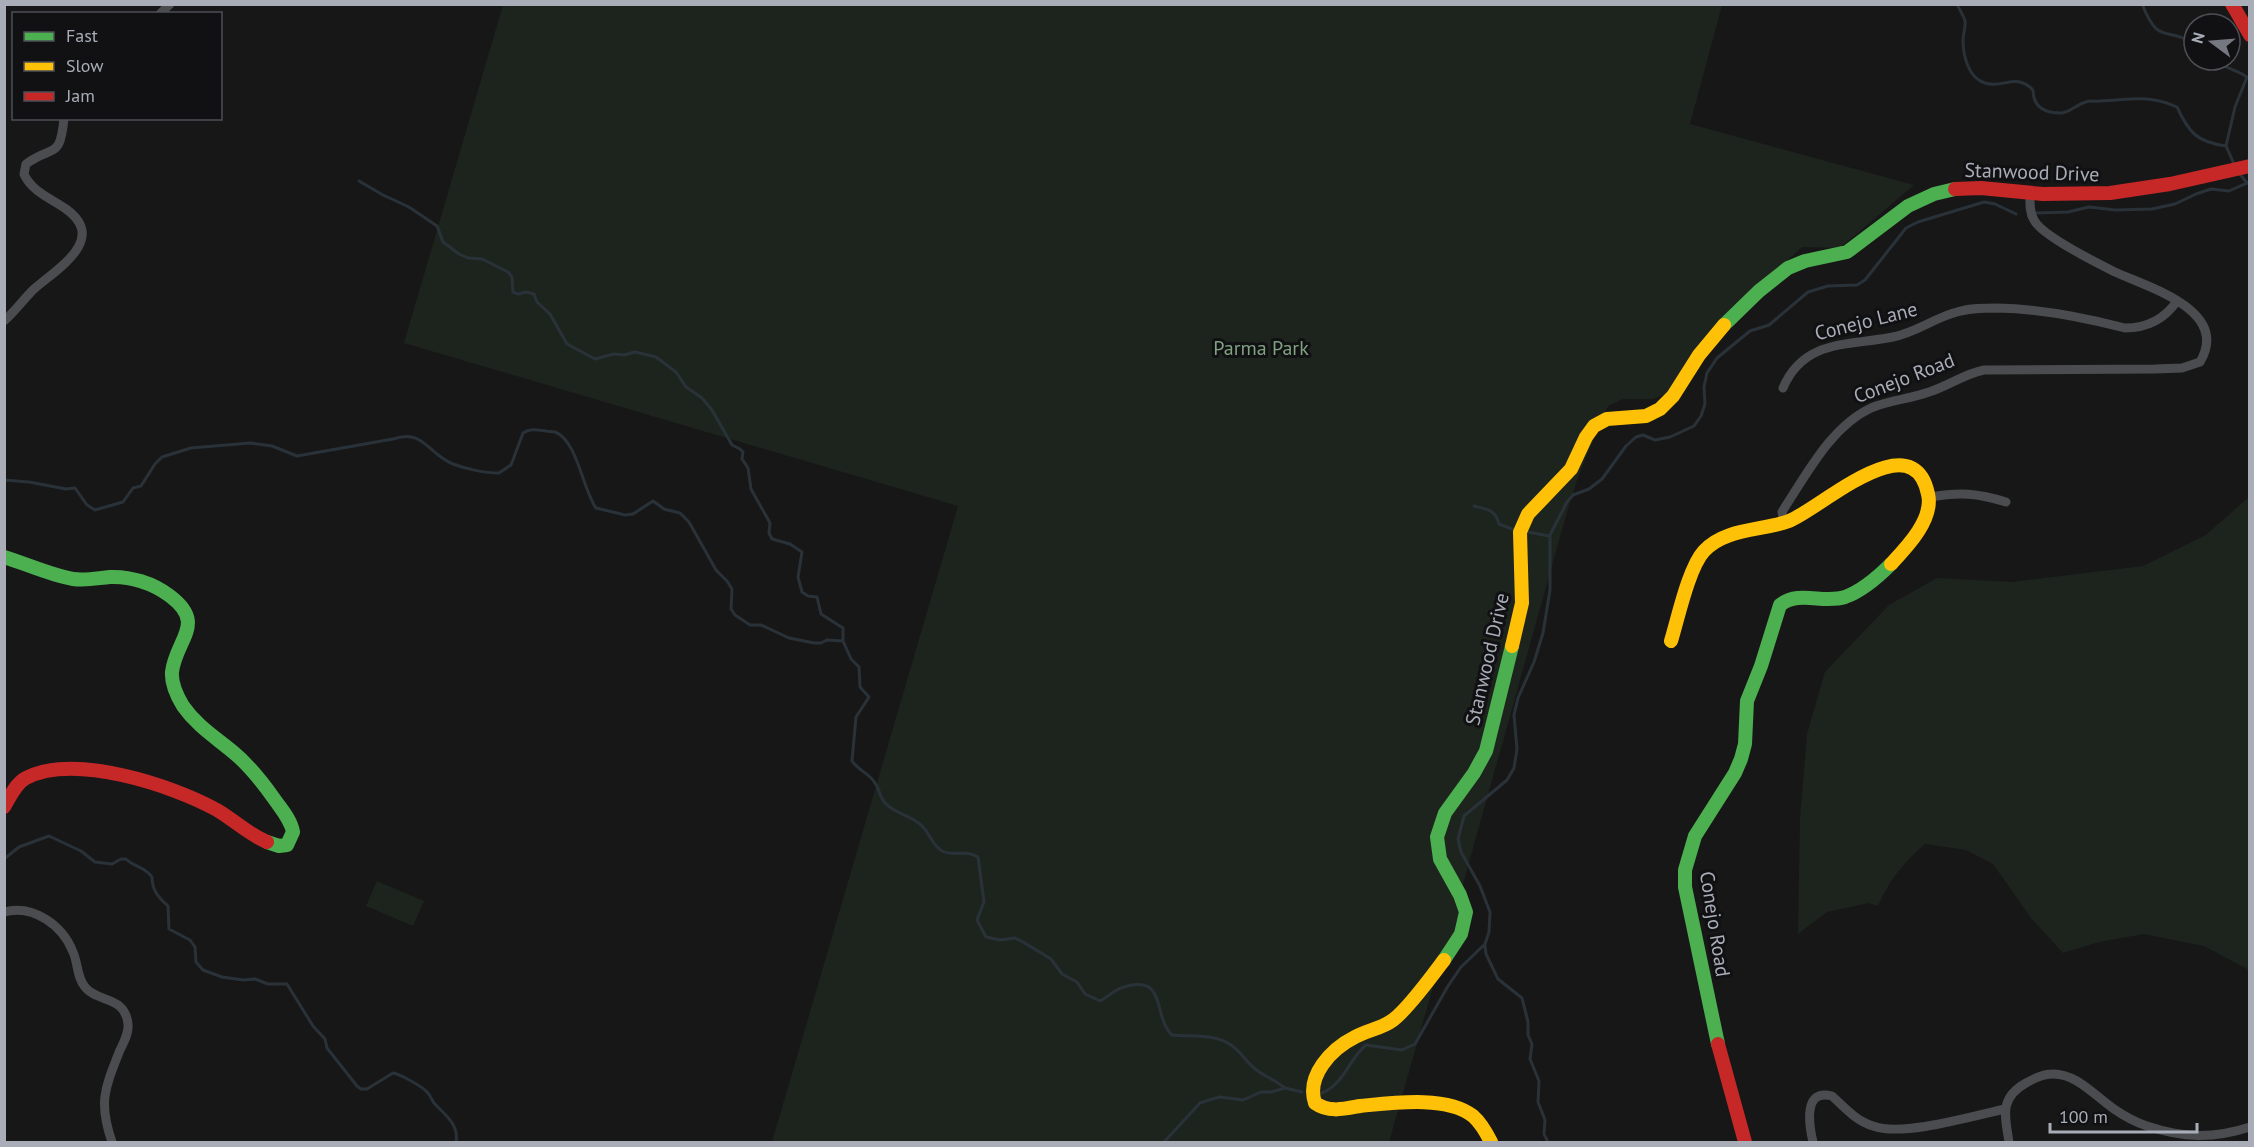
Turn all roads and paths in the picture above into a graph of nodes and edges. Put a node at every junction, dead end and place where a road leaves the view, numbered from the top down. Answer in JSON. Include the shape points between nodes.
{"nodes":[{"id":1,"x":2232,"y":4,"type":"edge"},
{"id":2,"x":2250,"y":35,"type":"edge"},
{"id":3,"x":64,"y":120,"type":"edge"},
{"id":4,"x":2248,"y":166,"type":"edge"},
{"id":5,"x":2030,"y":193,"type":"junction"},
{"id":6,"x":2177,"y":301,"type":"junction"},
{"id":7,"x":4,"y":321,"type":"edge"},
{"id":8,"x":1783,"y":388,"type":"dead end"},
{"id":9,"x":1930,"y":497,"type":"junction"},
{"id":10,"x":2006,"y":502,"type":"dead end"},
{"id":11,"x":1784,"y":523,"type":"junction"},
{"id":12,"x":4,"y":557,"type":"edge"},
{"id":13,"x":1671,"y":641,"type":"dead end"},
{"id":14,"x":4,"y":807,"type":"edge"},
{"id":15,"x":4,"y":912,"type":"edge"},
{"id":16,"x":2005,"y":1108,"type":"junction"},
{"id":17,"x":2250,"y":1127,"type":"edge"},
{"id":18,"x":112,"y":1143,"type":"edge"},
{"id":19,"x":1491,"y":1143,"type":"edge"},
{"id":20,"x":1745,"y":1143,"type":"edge"},
{"id":21,"x":1813,"y":1143,"type":"edge"},
{"id":22,"x":2009,"y":1143,"type":"edge"}],
"edges":[{"from":1,"to":2,"type":"street"},
{"from":3,"to":7,"type":"street","via":[[57,149],[27,164],[24,174],[34,188],[69,211],[81,231],[81,243]]},
{"from":4,"to":5,"type":"street","name":"Stanwood Drive","via":[[2134,192]]},
{"from":5,"to":6,"type":"street","name":"Conejo Road","via":[[2030,211],[2040,228],[2095,261]]},
{"from":5,"to":19,"type":"street","name":"Stanwood Drive","via":[[1980,186],[1939,193],[1904,208],[1848,251],[1808,259],[1786,270],[1722,326],[1659,410],[1646,417],[1609,418],[1592,428],[1574,464],[1523,523],[1522,603],[1486,751],[1443,816],[1437,835],[1440,860],[1465,909],[1463,931],[1397,1017],[1342,1044],[1321,1068],[1312,1090],[1315,1103],[1328,1109],[1402,1103],[1454,1107],[1477,1120]]},
{"from":6,"to":8,"type":"street","name":"Conejo Lane","via":[[2162,318],[2136,328],[2051,311],[1980,308],[1957,312],[1910,333],[1852,342],[1810,354],[1792,370]]},
{"from":6,"to":11,"type":"street","name":"Conejo Road","via":[[2194,313],[2204,329],[2206,346],[2197,363],[2155,369],[1984,370],[1931,392],[1872,407],[1834,436],[1782,512]]},
{"from":9,"to":10,"type":"street","via":[[1967,493]]},
{"from":9,"to":11,"type":"street","via":[[1917,472],[1893,466],[1860,476]]},
{"from":9,"to":20,"type":"street","name":"Conejo Road","via":[[1928,509],[1908,546],[1883,572],[1847,596],[1824,600],[1793,598],[1779,605],[1747,701],[1741,759],[1695,836],[1687,858],[1685,887],[1697,949]]},
{"from":11,"to":13,"type":"street","via":[[1723,537],[1707,547],[1696,562]]},
{"from":12,"to":14,"type":"street","via":[[76,579],[135,580],[158,588],[178,602],[189,626],[172,671],[180,701],[201,729],[242,761],[290,821],[292,837],[286,845],[272,845],[185,794],[93,770],[56,770],[31,776],[19,784]]},
{"from":15,"to":18,"type":"street","via":[[25,910],[50,922],[69,943],[84,987],[114,1002],[126,1017],[126,1035],[104,1097]]},
{"from":16,"to":17,"type":"street","via":[[2018,1088],[2046,1075],[2059,1074],[2083,1085],[2130,1118],[2165,1131],[2203,1136]]},
{"from":16,"to":21,"type":"street","via":[[1941,1123],[1886,1130],[1864,1123],[1825,1094],[1810,1104]]},
{"from":16,"to":22,"type":"street"}]}
